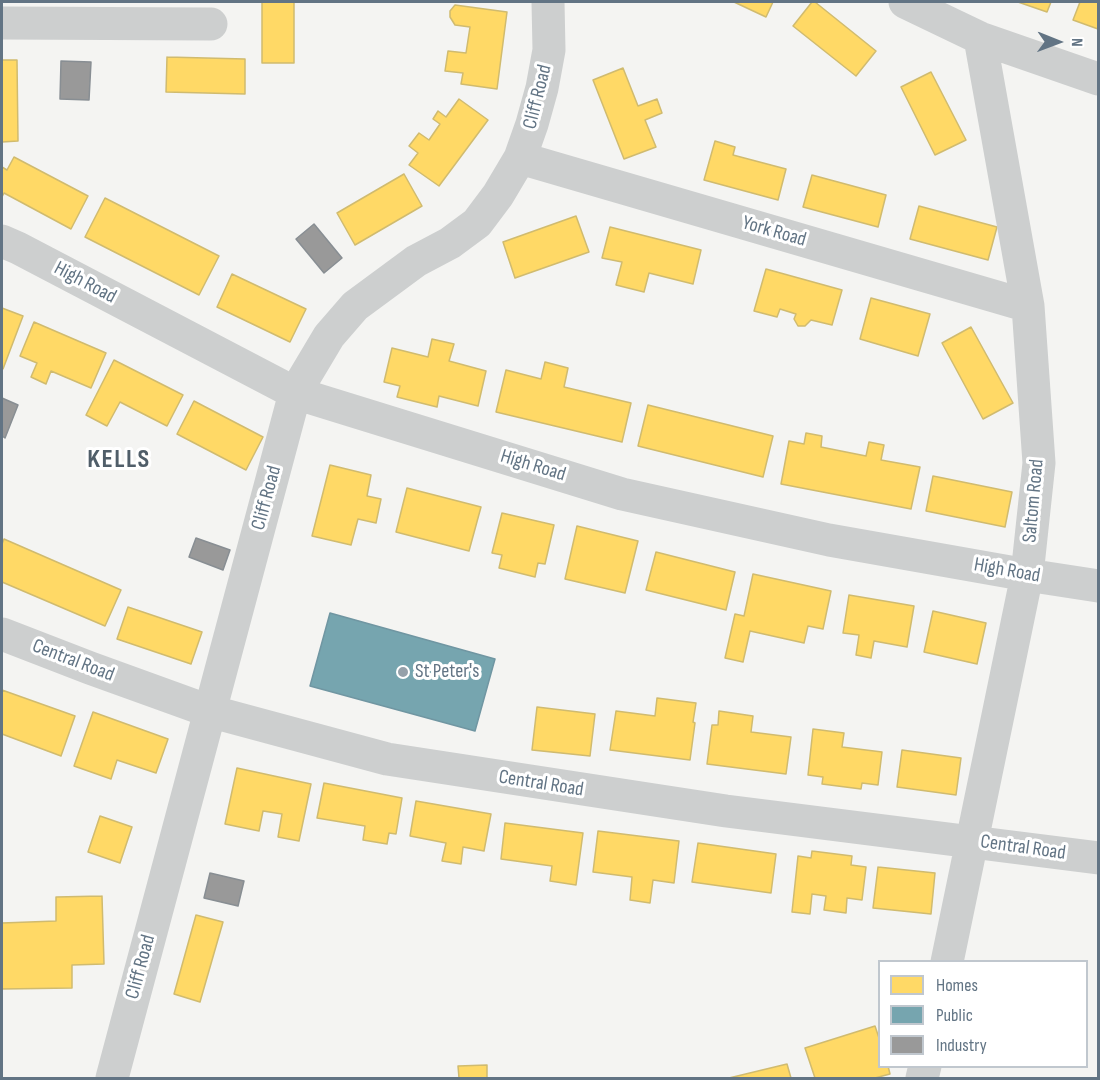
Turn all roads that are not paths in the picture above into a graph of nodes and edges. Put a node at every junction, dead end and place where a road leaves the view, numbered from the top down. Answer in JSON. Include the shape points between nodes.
{"nodes":[{"id":1,"x":548,"y":2,"type":"edge"},
{"id":2,"x":905,"y":2,"type":"edge"},
{"id":3,"x":2,"y":23,"type":"edge"},
{"id":4,"x":211,"y":24,"type":"dead end"},
{"id":5,"x":980,"y":38,"type":"junction"},
{"id":6,"x":1098,"y":76,"type":"edge"},
{"id":7,"x":520,"y":158,"type":"junction"},
{"id":8,"x":2,"y":241,"type":"edge"},
{"id":9,"x":1028,"y":306,"type":"junction"},
{"id":10,"x":295,"y":393,"type":"junction"},
{"id":11,"x":1027,"y":575,"type":"junction"},
{"id":12,"x":1098,"y":586,"type":"edge"},
{"id":13,"x":2,"y":634,"type":"edge"},
{"id":14,"x":209,"y":711,"type":"junction"},
{"id":15,"x":972,"y":842,"type":"junction"},
{"id":16,"x":1098,"y":858,"type":"edge"},
{"id":17,"x":947,"y":960,"type":"edge"},
{"id":18,"x":112,"y":1078,"type":"edge"}],
"edges":[{"from":1,"to":7,"type":"street","name":"Cliff Road","via":[[549,50],[542,88]]},
{"from":2,"to":5,"type":"street"},
{"from":3,"to":4,"type":"street"},
{"from":5,"to":6,"type":"street"},
{"from":5,"to":9,"type":"street","name":"Saltom Road"},
{"from":7,"to":9,"type":"street","name":"York Road"},
{"from":7,"to":10,"type":"street","name":"Cliff Road","via":[[477,223],[355,306],[329,336]]},
{"from":8,"to":10,"type":"street","name":"High Road"},
{"from":9,"to":11,"type":"street","name":"Saltom Road","via":[[1039,463]]},
{"from":10,"to":11,"type":"street","name":"High Road","via":[[622,494],[829,540]]},
{"from":10,"to":14,"type":"street","name":"Cliff Road"},
{"from":11,"to":12,"type":"street","name":"High Road"},
{"from":11,"to":15,"type":"street","name":"Saltom Road"},
{"from":13,"to":14,"type":"street","name":"Central Road"},
{"from":14,"to":15,"type":"street","name":"Central Road","via":[[387,759],[726,811]]},
{"from":14,"to":18,"type":"street","name":"Cliff Road"},
{"from":15,"to":16,"type":"street","name":"Central Road"},
{"from":15,"to":17,"type":"street","name":"Saltom Road"}]}
